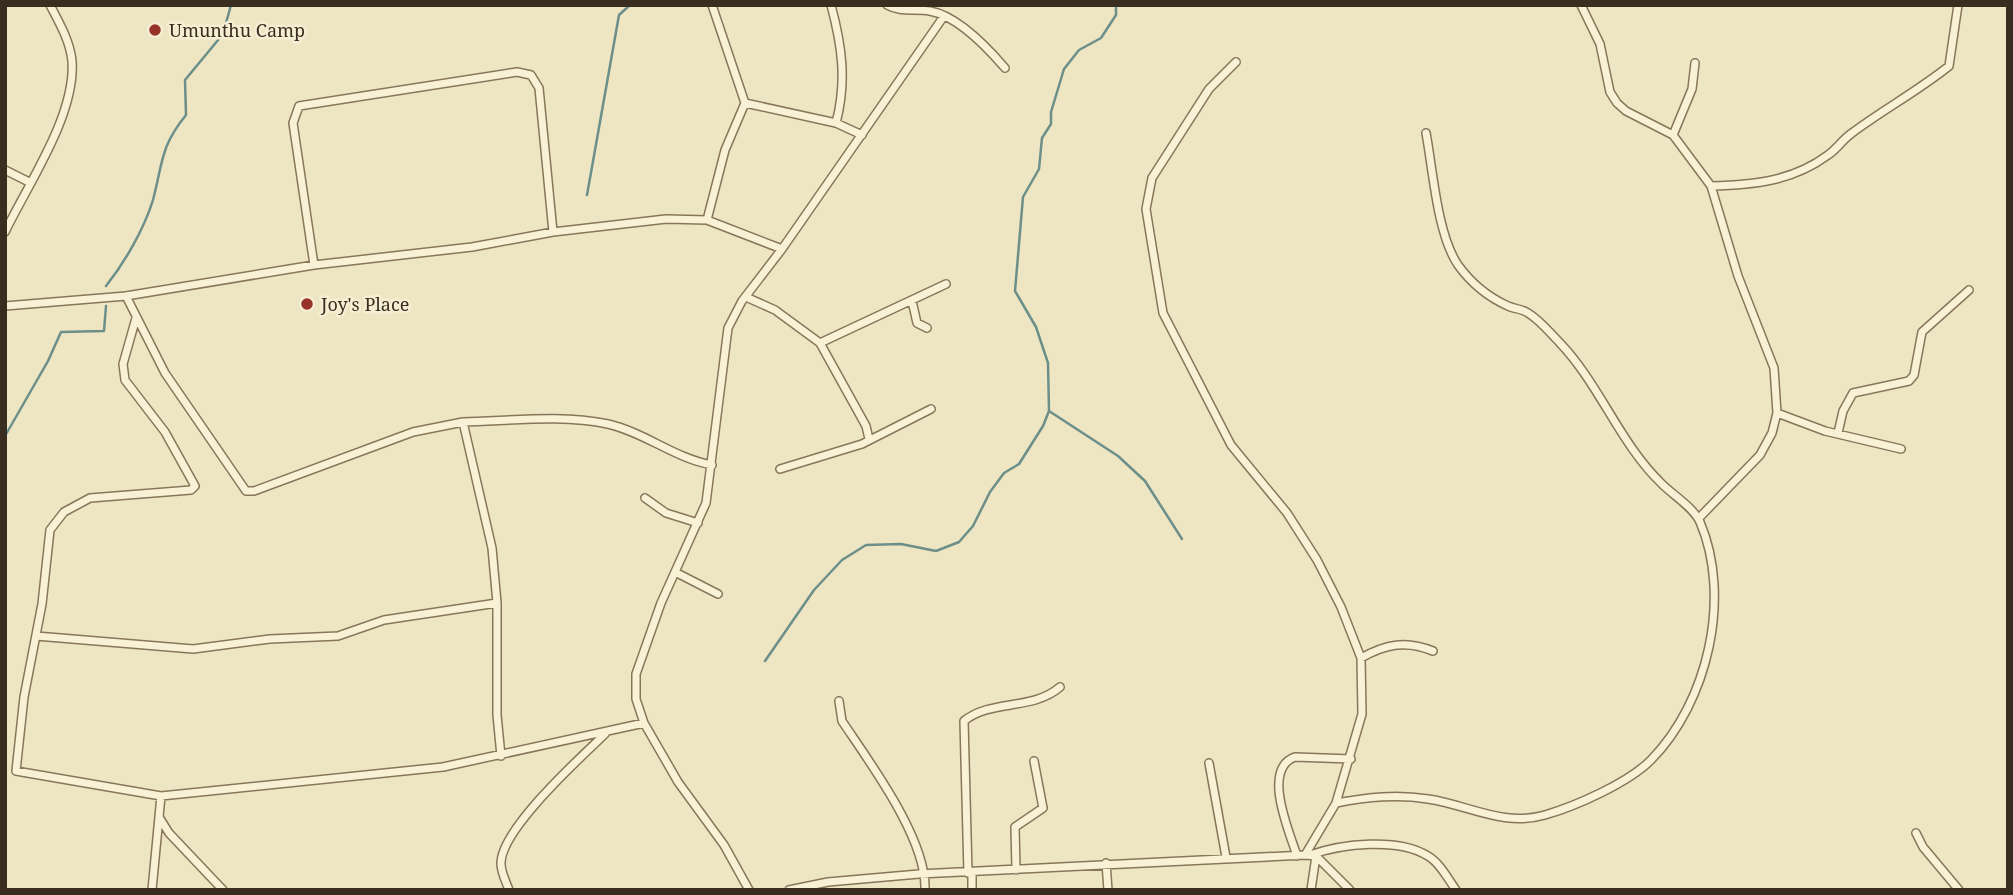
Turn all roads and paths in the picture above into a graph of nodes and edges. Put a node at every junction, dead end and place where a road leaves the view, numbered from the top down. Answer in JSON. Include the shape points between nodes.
{"nodes":[{"id":1,"x":50,"y":5,"type":"edge"},
{"id":2,"x":712,"y":5,"type":"edge"},
{"id":3,"x":831,"y":5,"type":"edge"},
{"id":4,"x":887,"y":5,"type":"edge"},
{"id":5,"x":1581,"y":5,"type":"edge"},
{"id":6,"x":1958,"y":5,"type":"edge"},
{"id":7,"x":944,"y":16,"type":"junction"},
{"id":8,"x":1236,"y":62,"type":"dead end"},
{"id":9,"x":1695,"y":64,"type":"dead end"},
{"id":10,"x":1005,"y":68,"type":"dead end"},
{"id":11,"x":745,"y":103,"type":"junction"},
{"id":12,"x":836,"y":123,"type":"junction"},
{"id":13,"x":1426,"y":133,"type":"dead end"},
{"id":14,"x":862,"y":135,"type":"junction"},
{"id":15,"x":1673,"y":135,"type":"junction"},
{"id":16,"x":5,"y":170,"type":"edge"},
{"id":17,"x":31,"y":183,"type":"junction"},
{"id":18,"x":1711,"y":186,"type":"junction"},
{"id":19,"x":707,"y":220,"type":"junction"},
{"id":20,"x":5,"y":232,"type":"edge"},
{"id":21,"x":553,"y":232,"type":"junction"},
{"id":22,"x":782,"y":249,"type":"junction"},
{"id":23,"x":314,"y":265,"type":"junction"},
{"id":24,"x":946,"y":284,"type":"dead end"},
{"id":25,"x":1969,"y":290,"type":"dead end"},
{"id":26,"x":126,"y":296,"type":"junction"},
{"id":27,"x":746,"y":297,"type":"junction"},
{"id":28,"x":912,"y":301,"type":"junction"},
{"id":29,"x":5,"y":306,"type":"edge"},
{"id":30,"x":136,"y":318,"type":"junction"},
{"id":31,"x":927,"y":328,"type":"dead end"},
{"id":32,"x":820,"y":343,"type":"junction"},
{"id":33,"x":931,"y":409,"type":"dead end"},
{"id":34,"x":1777,"y":413,"type":"junction"},
{"id":35,"x":463,"y":422,"type":"junction"},
{"id":36,"x":1838,"y":433,"type":"junction"},
{"id":37,"x":869,"y":439,"type":"junction"},
{"id":38,"x":1901,"y":449,"type":"dead end"},
{"id":39,"x":712,"y":465,"type":"junction"},
{"id":40,"x":780,"y":469,"type":"dead end"},
{"id":41,"x":645,"y":498,"type":"dead end"},
{"id":42,"x":1699,"y":518,"type":"junction"},
{"id":43,"x":698,"y":523,"type":"junction"},
{"id":44,"x":676,"y":572,"type":"junction"},
{"id":45,"x":718,"y":594,"type":"dead end"},
{"id":46,"x":497,"y":603,"type":"junction"},
{"id":47,"x":36,"y":636,"type":"junction"},
{"id":48,"x":1433,"y":651,"type":"dead end"},
{"id":49,"x":1361,"y":658,"type":"junction"},
{"id":50,"x":1060,"y":687,"type":"dead end"},
{"id":51,"x":839,"y":701,"type":"dead end"},
{"id":52,"x":643,"y":723,"type":"junction"},
{"id":53,"x":607,"y":732,"type":"junction"},
{"id":54,"x":501,"y":755,"type":"junction"},
{"id":55,"x":1351,"y":759,"type":"junction"},
{"id":56,"x":1034,"y":761,"type":"dead end"},
{"id":57,"x":1209,"y":763,"type":"dead end"},
{"id":58,"x":5,"y":770,"type":"edge"},
{"id":59,"x":16,"y":771,"type":"junction"},
{"id":60,"x":161,"y":796,"type":"junction"},
{"id":61,"x":1336,"y":803,"type":"junction"},
{"id":62,"x":159,"y":817,"type":"junction"},
{"id":63,"x":1916,"y":834,"type":"dead end"},
{"id":64,"x":1307,"y":856,"type":"junction"},
{"id":65,"x":1226,"y":857,"type":"junction"},
{"id":66,"x":1106,"y":863,"type":"junction"},
{"id":67,"x":1016,"y":870,"type":"junction"},
{"id":68,"x":970,"y":872,"type":"junction"},
{"id":69,"x":925,"y":874,"type":"junction"},
{"id":70,"x":815,"y":887,"type":"edge"},
{"id":71,"x":152,"y":890,"type":"edge"},
{"id":72,"x":223,"y":890,"type":"edge"},
{"id":73,"x":509,"y":890,"type":"edge"},
{"id":74,"x":749,"y":890,"type":"edge"},
{"id":75,"x":789,"y":890,"type":"edge"},
{"id":76,"x":925,"y":890,"type":"edge"},
{"id":77,"x":972,"y":890,"type":"edge"},
{"id":78,"x":1108,"y":890,"type":"edge"},
{"id":79,"x":1311,"y":890,"type":"edge"},
{"id":80,"x":1350,"y":890,"type":"edge"},
{"id":81,"x":1456,"y":890,"type":"edge"},
{"id":82,"x":1959,"y":890,"type":"edge"}],
"edges":[{"from":1,"to":17,"type":"street","via":[[70,52],[71,80]]},
{"from":2,"to":11,"type":"street"},
{"from":3,"to":12,"type":"street","via":[[844,62]]},
{"from":4,"to":7,"type":"street"},
{"from":5,"to":15,"type":"street","via":[[1600,44],[1610,92],[1617,103]]},
{"from":6,"to":18,"type":"street","via":[[1948,66],[1921,88],[1850,134],[1829,155],[1789,176],[1757,184]]},
{"from":7,"to":10,"type":"street"},
{"from":7,"to":14,"type":"street"},
{"from":8,"to":49,"type":"street","via":[[1201,99],[1149,186],[1146,209],[1160,304],[1231,444],[1287,513],[1317,560]]},
{"from":9,"to":15,"type":"street","via":[[1692,89]]},
{"from":11,"to":12,"type":"street"},
{"from":11,"to":19,"type":"street","via":[[725,150]]},
{"from":12,"to":14,"type":"street"},
{"from":13,"to":42,"type":"street","via":[[1443,220],[1460,266],[1484,293],[1528,313],[1563,346],[1648,471]]},
{"from":14,"to":22,"type":"street"},
{"from":15,"to":18,"type":"street"},
{"from":16,"to":17,"type":"street"},
{"from":17,"to":20,"type":"street"},
{"from":18,"to":34,"type":"street","via":[[1742,287],[1774,369]]},
{"from":19,"to":21,"type":"street","via":[[666,219]]},
{"from":19,"to":22,"type":"street"},
{"from":21,"to":23,"type":"street","via":[[471,247]]},
{"from":21,"to":23,"type":"street","via":[[539,88],[531,75],[517,72],[299,106],[293,123]]},
{"from":22,"to":27,"type":"street"},
{"from":23,"to":26,"type":"street"},
{"from":24,"to":28,"type":"street"},
{"from":25,"to":36,"type":"street","via":[[1922,332],[1914,376],[1853,393]]},
{"from":26,"to":29,"type":"street"},
{"from":26,"to":30,"type":"street"},
{"from":27,"to":32,"type":"street","via":[[775,310]]},
{"from":27,"to":39,"type":"street","via":[[727,328]]},
{"from":28,"to":31,"type":"street","via":[[917,323]]},
{"from":28,"to":32,"type":"street"},
{"from":30,"to":35,"type":"street","via":[[173,387],[246,491],[413,432]]},
{"from":30,"to":47,"type":"street","via":[[123,364],[125,380],[165,432],[195,488],[90,498],[64,512],[48,538]]},
{"from":32,"to":37,"type":"street"},
{"from":33,"to":37,"type":"street"},
{"from":34,"to":36,"type":"street"},
{"from":34,"to":42,"type":"street","via":[[1760,455]]},
{"from":35,"to":39,"type":"street","via":[[573,420],[607,424],[650,439],[687,461]]},
{"from":35,"to":46,"type":"street","via":[[492,548]]},
{"from":36,"to":38,"type":"street"},
{"from":37,"to":40,"type":"street"},
{"from":39,"to":43,"type":"street"},
{"from":41,"to":43,"type":"street","via":[[666,513]]},
{"from":42,"to":61,"type":"street","via":[[1712,556],[1709,649],[1692,697],[1651,760],[1588,798],[1524,819],[1399,796]]},
{"from":43,"to":44,"type":"street"},
{"from":44,"to":45,"type":"street"},
{"from":44,"to":52,"type":"street","via":[[636,674],[636,699]]},
{"from":46,"to":47,"type":"street","via":[[384,621],[338,636],[193,649]]},
{"from":46,"to":54,"type":"street","via":[[495,675]]},
{"from":47,"to":59,"type":"street"},
{"from":48,"to":49,"type":"street","via":[[1406,643]]},
{"from":49,"to":55,"type":"street","via":[[1362,714]]},
{"from":50,"to":68,"type":"street","via":[[1036,700],[979,712],[964,721]]},
{"from":51,"to":69,"type":"street","via":[[842,721],[908,827]]},
{"from":52,"to":53,"type":"street"},
{"from":52,"to":74,"type":"street"},
{"from":53,"to":54,"type":"street"},
{"from":53,"to":73,"type":"street","via":[[548,791],[509,840],[501,864]]},
{"from":54,"to":60,"type":"street","via":[[399,774]]},
{"from":55,"to":61,"type":"street"},
{"from":55,"to":64,"type":"street","via":[[1295,757],[1283,768],[1279,798]]},
{"from":56,"to":67,"type":"street","via":[[1043,808],[1015,827]]},
{"from":57,"to":65,"type":"street"},
{"from":58,"to":59,"type":"street"},
{"from":59,"to":60,"type":"street"},
{"from":60,"to":62,"type":"street"},
{"from":61,"to":64,"type":"street"},
{"from":62,"to":71,"type":"street"},
{"from":62,"to":72,"type":"street"},
{"from":63,"to":82,"type":"street"},
{"from":64,"to":65,"type":"street"},
{"from":64,"to":79,"type":"street"},
{"from":64,"to":80,"type":"street"},
{"from":64,"to":81,"type":"street","via":[[1345,845],[1416,851],[1429,856]]},
{"from":65,"to":66,"type":"street"},
{"from":66,"to":67,"type":"street"},
{"from":66,"to":78,"type":"street"},
{"from":67,"to":68,"type":"street"},
{"from":68,"to":69,"type":"street"},
{"from":68,"to":77,"type":"street"},
{"from":69,"to":70,"type":"street"},
{"from":69,"to":76,"type":"street"},
{"from":70,"to":75,"type":"street"}]}
